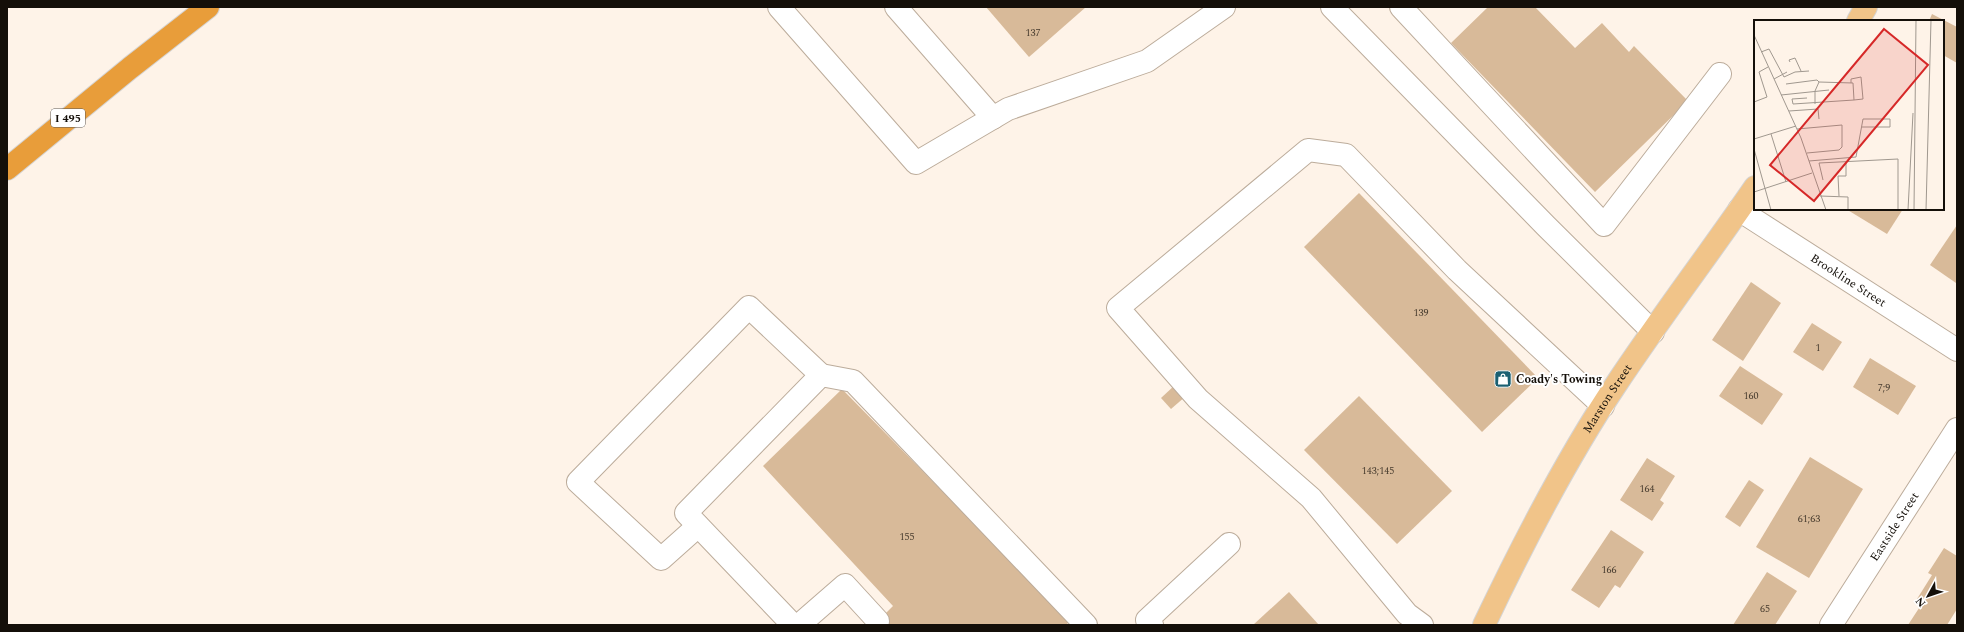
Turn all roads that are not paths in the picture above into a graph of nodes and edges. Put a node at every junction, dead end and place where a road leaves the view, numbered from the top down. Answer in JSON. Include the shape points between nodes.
{"nodes":[{"id":1,"x":208,"y":7,"type":"edge"},
{"id":2,"x":779,"y":7,"type":"edge"},
{"id":3,"x":896,"y":7,"type":"edge"},
{"id":4,"x":1224,"y":7,"type":"edge"},
{"id":5,"x":1332,"y":7,"type":"edge"},
{"id":6,"x":1866,"y":7,"type":"edge"},
{"id":7,"x":1405,"y":8,"type":"edge"},
{"id":8,"x":1859,"y":20,"type":"edge"},
{"id":9,"x":1720,"y":74,"type":"dead end"},
{"id":10,"x":994,"y":118,"type":"junction"},
{"id":11,"x":7,"y":169,"type":"edge"},
{"id":12,"x":1754,"y":188,"type":"edge"},
{"id":13,"x":1739,"y":210,"type":"junction"},
{"id":14,"x":1653,"y":332,"type":"junction"},
{"id":15,"x":1957,"y":350,"type":"edge"},
{"id":16,"x":821,"y":375,"type":"junction"},
{"id":17,"x":1603,"y":406,"type":"junction"},
{"id":18,"x":1957,"y":428,"type":"edge"},
{"id":19,"x":698,"y":526,"type":"junction"},
{"id":20,"x":1229,"y":544,"type":"dead end"},
{"id":21,"x":878,"y":621,"type":"dead end"},
{"id":22,"x":794,"y":625,"type":"edge"},
{"id":23,"x":799,"y":625,"type":"edge"},
{"id":24,"x":1086,"y":625,"type":"edge"},
{"id":25,"x":1152,"y":625,"type":"edge"},
{"id":26,"x":1422,"y":625,"type":"edge"},
{"id":27,"x":1484,"y":625,"type":"edge"},
{"id":28,"x":1831,"y":625,"type":"edge"}],
"edges":[{"from":1,"to":11,"type":"highway","number":"I 495"},
{"from":2,"to":10,"type":"street","via":[[916,163]]},
{"from":3,"to":10,"type":"street"},
{"from":4,"to":10,"type":"street","via":[[1147,61],[1008,109]]},
{"from":5,"to":14,"type":"street"},
{"from":6,"to":8,"type":"main road"},
{"from":7,"to":9,"type":"street","via":[[1604,225]]},
{"from":12,"to":13,"type":"main road","name":"Marston Street"},
{"from":13,"to":14,"type":"main road","name":"Marston Street"},
{"from":13,"to":15,"type":"street","name":"Brookline Street"},
{"from":14,"to":17,"type":"main road","name":"Marston Street"},
{"from":16,"to":19,"type":"street","via":[[686,513]]},
{"from":16,"to":19,"type":"street","via":[[749,307],[578,482],[661,559]]},
{"from":16,"to":24,"type":"street","via":[[853,381]]},
{"from":17,"to":26,"type":"street","via":[[1457,270],[1346,155],[1308,150],[1118,308],[1198,400],[1311,498],[1407,614]]},
{"from":17,"to":27,"type":"main road","name":"Marston Street","via":[[1517,554]]},
{"from":18,"to":28,"type":"street","name":"Eastside Street"},
{"from":19,"to":22,"type":"street"},
{"from":20,"to":25,"type":"street","via":[[1147,620]]},
{"from":21,"to":23,"type":"street","via":[[845,585]]}]}
